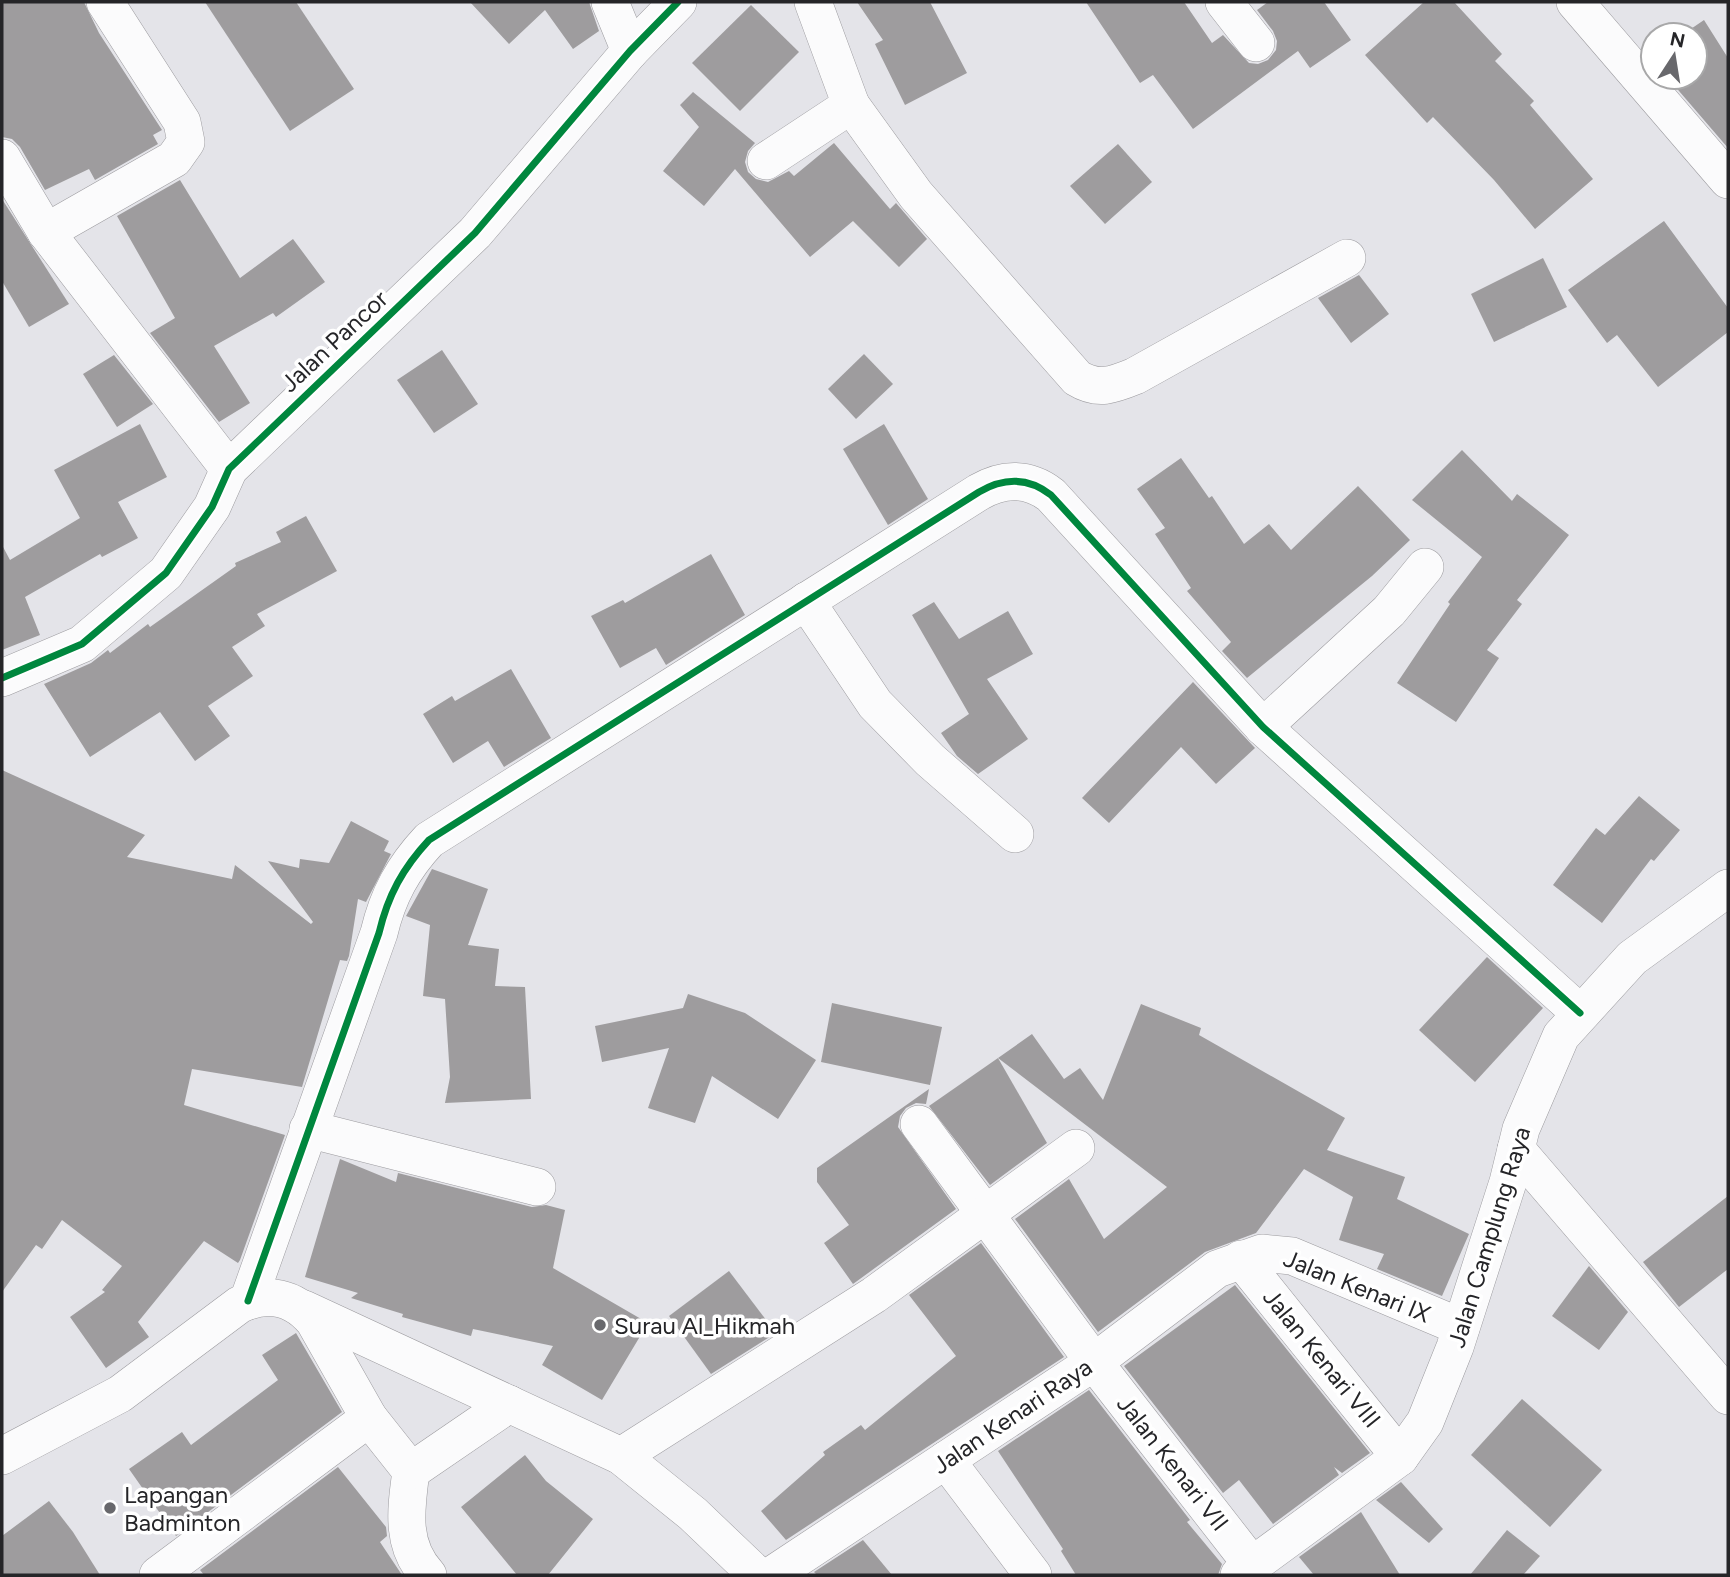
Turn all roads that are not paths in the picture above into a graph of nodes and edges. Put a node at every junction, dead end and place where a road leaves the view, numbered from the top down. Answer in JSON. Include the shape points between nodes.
{"nodes":[{"id":1,"x":105,"y":2,"type":"edge"},
{"id":2,"x":610,"y":2,"type":"edge"},
{"id":3,"x":678,"y":2,"type":"edge"},
{"id":4,"x":813,"y":2,"type":"edge"},
{"id":5,"x":1224,"y":2,"type":"edge"},
{"id":6,"x":1575,"y":2,"type":"edge"},
{"id":7,"x":1256,"y":43,"type":"dead end"},
{"id":8,"x":630,"y":51,"type":"junction"},
{"id":9,"x":851,"y":105,"type":"junction"},
{"id":10,"x":2,"y":158,"type":"edge"},
{"id":11,"x":766,"y":161,"type":"dead end"},
{"id":12,"x":1728,"y":180,"type":"edge"},
{"id":13,"x":46,"y":232,"type":"junction"},
{"id":14,"x":1347,"y":258,"type":"dead end"},
{"id":15,"x":229,"y":469,"type":"junction"},
{"id":16,"x":1425,"y":567,"type":"dead end"},
{"id":17,"x":806,"y":601,"type":"junction"},
{"id":18,"x":2,"y":678,"type":"edge"},
{"id":19,"x":1263,"y":727,"type":"junction"},
{"id":20,"x":1015,"y":834,"type":"dead end"},
{"id":21,"x":1728,"y":888,"type":"edge"},
{"id":22,"x":1580,"y":1013,"type":"junction"},
{"id":23,"x":919,"y":1124,"type":"dead end"},
{"id":24,"x":308,"y":1129,"type":"junction"},
{"id":25,"x":1076,"y":1148,"type":"dead end"},
{"id":26,"x":1516,"y":1149,"type":"junction"},
{"id":27,"x":537,"y":1187,"type":"dead end"},
{"id":28,"x":985,"y":1216,"type":"junction"},
{"id":29,"x":1246,"y":1257,"type":"junction"},
{"id":30,"x":248,"y":1301,"type":"junction"},
{"id":31,"x":304,"y":1309,"type":"junction"},
{"id":32,"x":1461,"y":1327,"type":"junction"},
{"id":33,"x":1094,"y":1362,"type":"junction"},
{"id":34,"x":1728,"y":1396,"type":"edge"},
{"id":35,"x":509,"y":1404,"type":"junction"},
{"id":36,"x":369,"y":1418,"type":"junction"},
{"id":37,"x":2,"y":1456,"type":"edge"},
{"id":38,"x":621,"y":1456,"type":"junction"},
{"id":39,"x":1400,"y":1457,"type":"junction"},
{"id":40,"x":946,"y":1460,"type":"junction"},
{"id":41,"x":411,"y":1471,"type":"junction"},
{"id":42,"x":1245,"y":1570,"type":"edge"},
{"id":43,"x":158,"y":1575,"type":"edge"},
{"id":44,"x":428,"y":1575,"type":"edge"},
{"id":45,"x":757,"y":1575,"type":"edge"},
{"id":46,"x":772,"y":1575,"type":"edge"},
{"id":47,"x":1033,"y":1575,"type":"edge"}],
"edges":[{"from":1,"to":13,"type":"street","via":[[182,122],[186,142],[174,159]]},
{"from":2,"to":8,"type":"street"},
{"from":3,"to":8,"type":"street","name":"Jalan Pancor"},
{"from":4,"to":9,"type":"street"},
{"from":5,"to":7,"type":"street"},
{"from":6,"to":12,"type":"street"},
{"from":8,"to":15,"type":"street","name":"Jalan Pancor","via":[[475,233]]},
{"from":9,"to":11,"type":"street"},
{"from":9,"to":14,"type":"street","via":[[916,195],[1087,385],[1101,387],[1135,376]]},
{"from":10,"to":13,"type":"street"},
{"from":13,"to":15,"type":"street"},
{"from":15,"to":18,"type":"street","name":"Jalan Pancor","via":[[212,507],[166,573],[82,644]]},
{"from":16,"to":19,"type":"street","via":[[1389,611]]},
{"from":17,"to":19,"type":"street","via":[[987,488],[1006,481],[1025,482],[1051,495]]},
{"from":17,"to":20,"type":"street","via":[[875,704],[930,760]]},
{"from":17,"to":24,"type":"street","via":[[429,840],[403,871],[385,906]]},
{"from":19,"to":22,"type":"street"},
{"from":21,"to":22,"type":"street","name":"Jalan Camplung Raya","via":[[1632,958]]},
{"from":22,"to":26,"type":"street","name":"Jalan Camplung Raya","via":[[1552,1052]]},
{"from":23,"to":28,"type":"street","name":"Jalan Kenari VII"},
{"from":24,"to":27,"type":"street"},
{"from":24,"to":30,"type":"street"},
{"from":25,"to":28,"type":"street"},
{"from":26,"to":32,"type":"street","name":"Jalan Camplung Raya"},
{"from":26,"to":34,"type":"street"},
{"from":28,"to":33,"type":"street","name":"Jalan Kenari VII"},
{"from":28,"to":38,"type":"street","via":[[874,1295]]},
{"from":29,"to":32,"type":"street","name":"Jalan Kenari IX","via":[[1292,1256]]},
{"from":29,"to":33,"type":"street","name":"Jalan Kenari Raya","via":[[1217,1269]]},
{"from":29,"to":39,"type":"street","name":"Jalan Kenari VIII"},
{"from":30,"to":31,"type":"street","via":[[273,1297]]},
{"from":30,"to":37,"type":"street","via":[[120,1394]]},
{"from":31,"to":35,"type":"street"},
{"from":31,"to":36,"type":"street"},
{"from":32,"to":39,"type":"street","name":"Jalan Camplung Raya","via":[[1425,1422]]},
{"from":33,"to":40,"type":"street","name":"Jalan Kenari Raya"},
{"from":33,"to":42,"type":"street","name":"Jalan Kenari VII"},
{"from":35,"to":38,"type":"street"},
{"from":35,"to":41,"type":"street"},
{"from":36,"to":41,"type":"street"},
{"from":36,"to":43,"type":"street"},
{"from":38,"to":45,"type":"street","via":[[693,1514]]},
{"from":39,"to":42,"type":"street","name":"Jalan Camplung Raya"},
{"from":40,"to":46,"type":"street","name":"Jalan Kenari Raya"},
{"from":40,"to":47,"type":"street"},
{"from":41,"to":44,"type":"street","via":[[406,1531],[417,1564]]}]}
